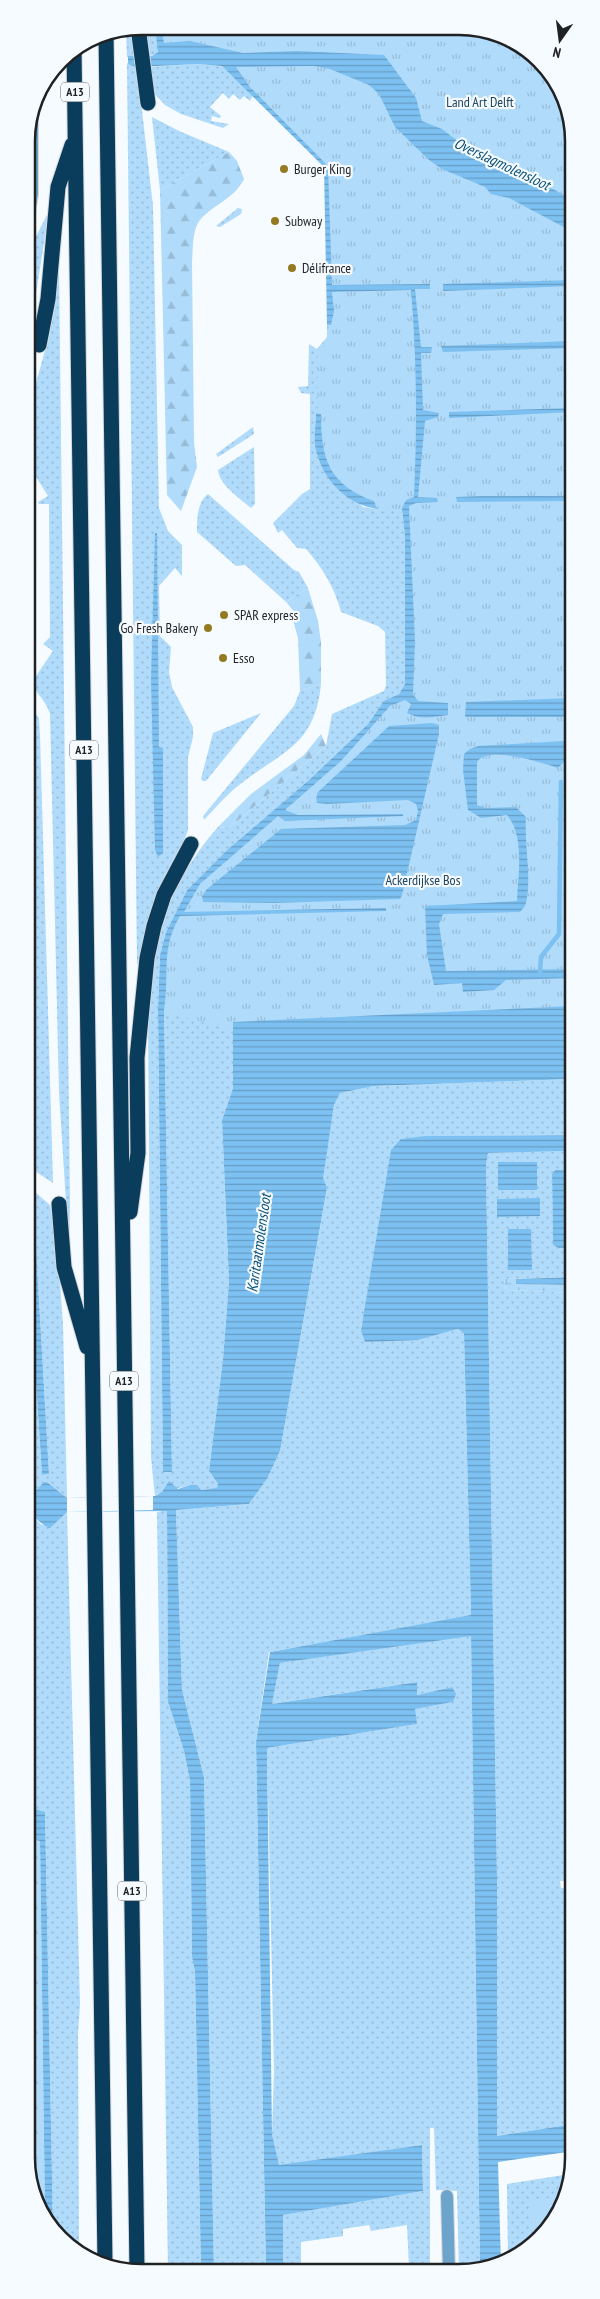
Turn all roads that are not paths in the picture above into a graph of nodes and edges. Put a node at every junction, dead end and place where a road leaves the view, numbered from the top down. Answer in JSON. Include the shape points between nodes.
{"nodes":[{"id":1,"x":139,"y":35,"type":"edge"},
{"id":2,"x":106,"y":41,"type":"edge"},
{"id":3,"x":74,"y":59,"type":"edge"},
{"id":4,"x":148,"y":103,"type":"dead end"},
{"id":5,"x":76,"y":134,"type":"junction"},
{"id":6,"x":39,"y":345,"type":"dead end"},
{"id":7,"x":190,"y":844,"type":"dead end"},
{"id":8,"x":59,"y":1204,"type":"dead end"},
{"id":9,"x":123,"y":1266,"type":"junction"},
{"id":10,"x":92,"y":1367,"type":"junction"},
{"id":11,"x":447,"y":2196,"type":"dead end"},
{"id":12,"x":105,"y":2257,"type":"edge"},
{"id":13,"x":137,"y":2264,"type":"edge"},
{"id":14,"x":449,"y":2264,"type":"edge"}],
"edges":[{"from":1,"to":4,"type":"highway"},
{"from":2,"to":9,"type":"highway","number":"A13"},
{"from":3,"to":5,"type":"highway","number":"A13"},
{"from":5,"to":6,"type":"highway","number":"A13","via":[[58,188],[48,299]]},
{"from":5,"to":10,"type":"highway","number":"A13"},
{"from":7,"to":9,"type":"highway","number":"A13","via":[[164,896],[146,958],[137,1058],[138,1153]]},
{"from":8,"to":10,"type":"highway","number":"A13","via":[[64,1267]]},
{"from":9,"to":13,"type":"highway","number":"A13"},
{"from":10,"to":12,"type":"highway","number":"A13"},
{"from":11,"to":14,"type":"street"}]}
